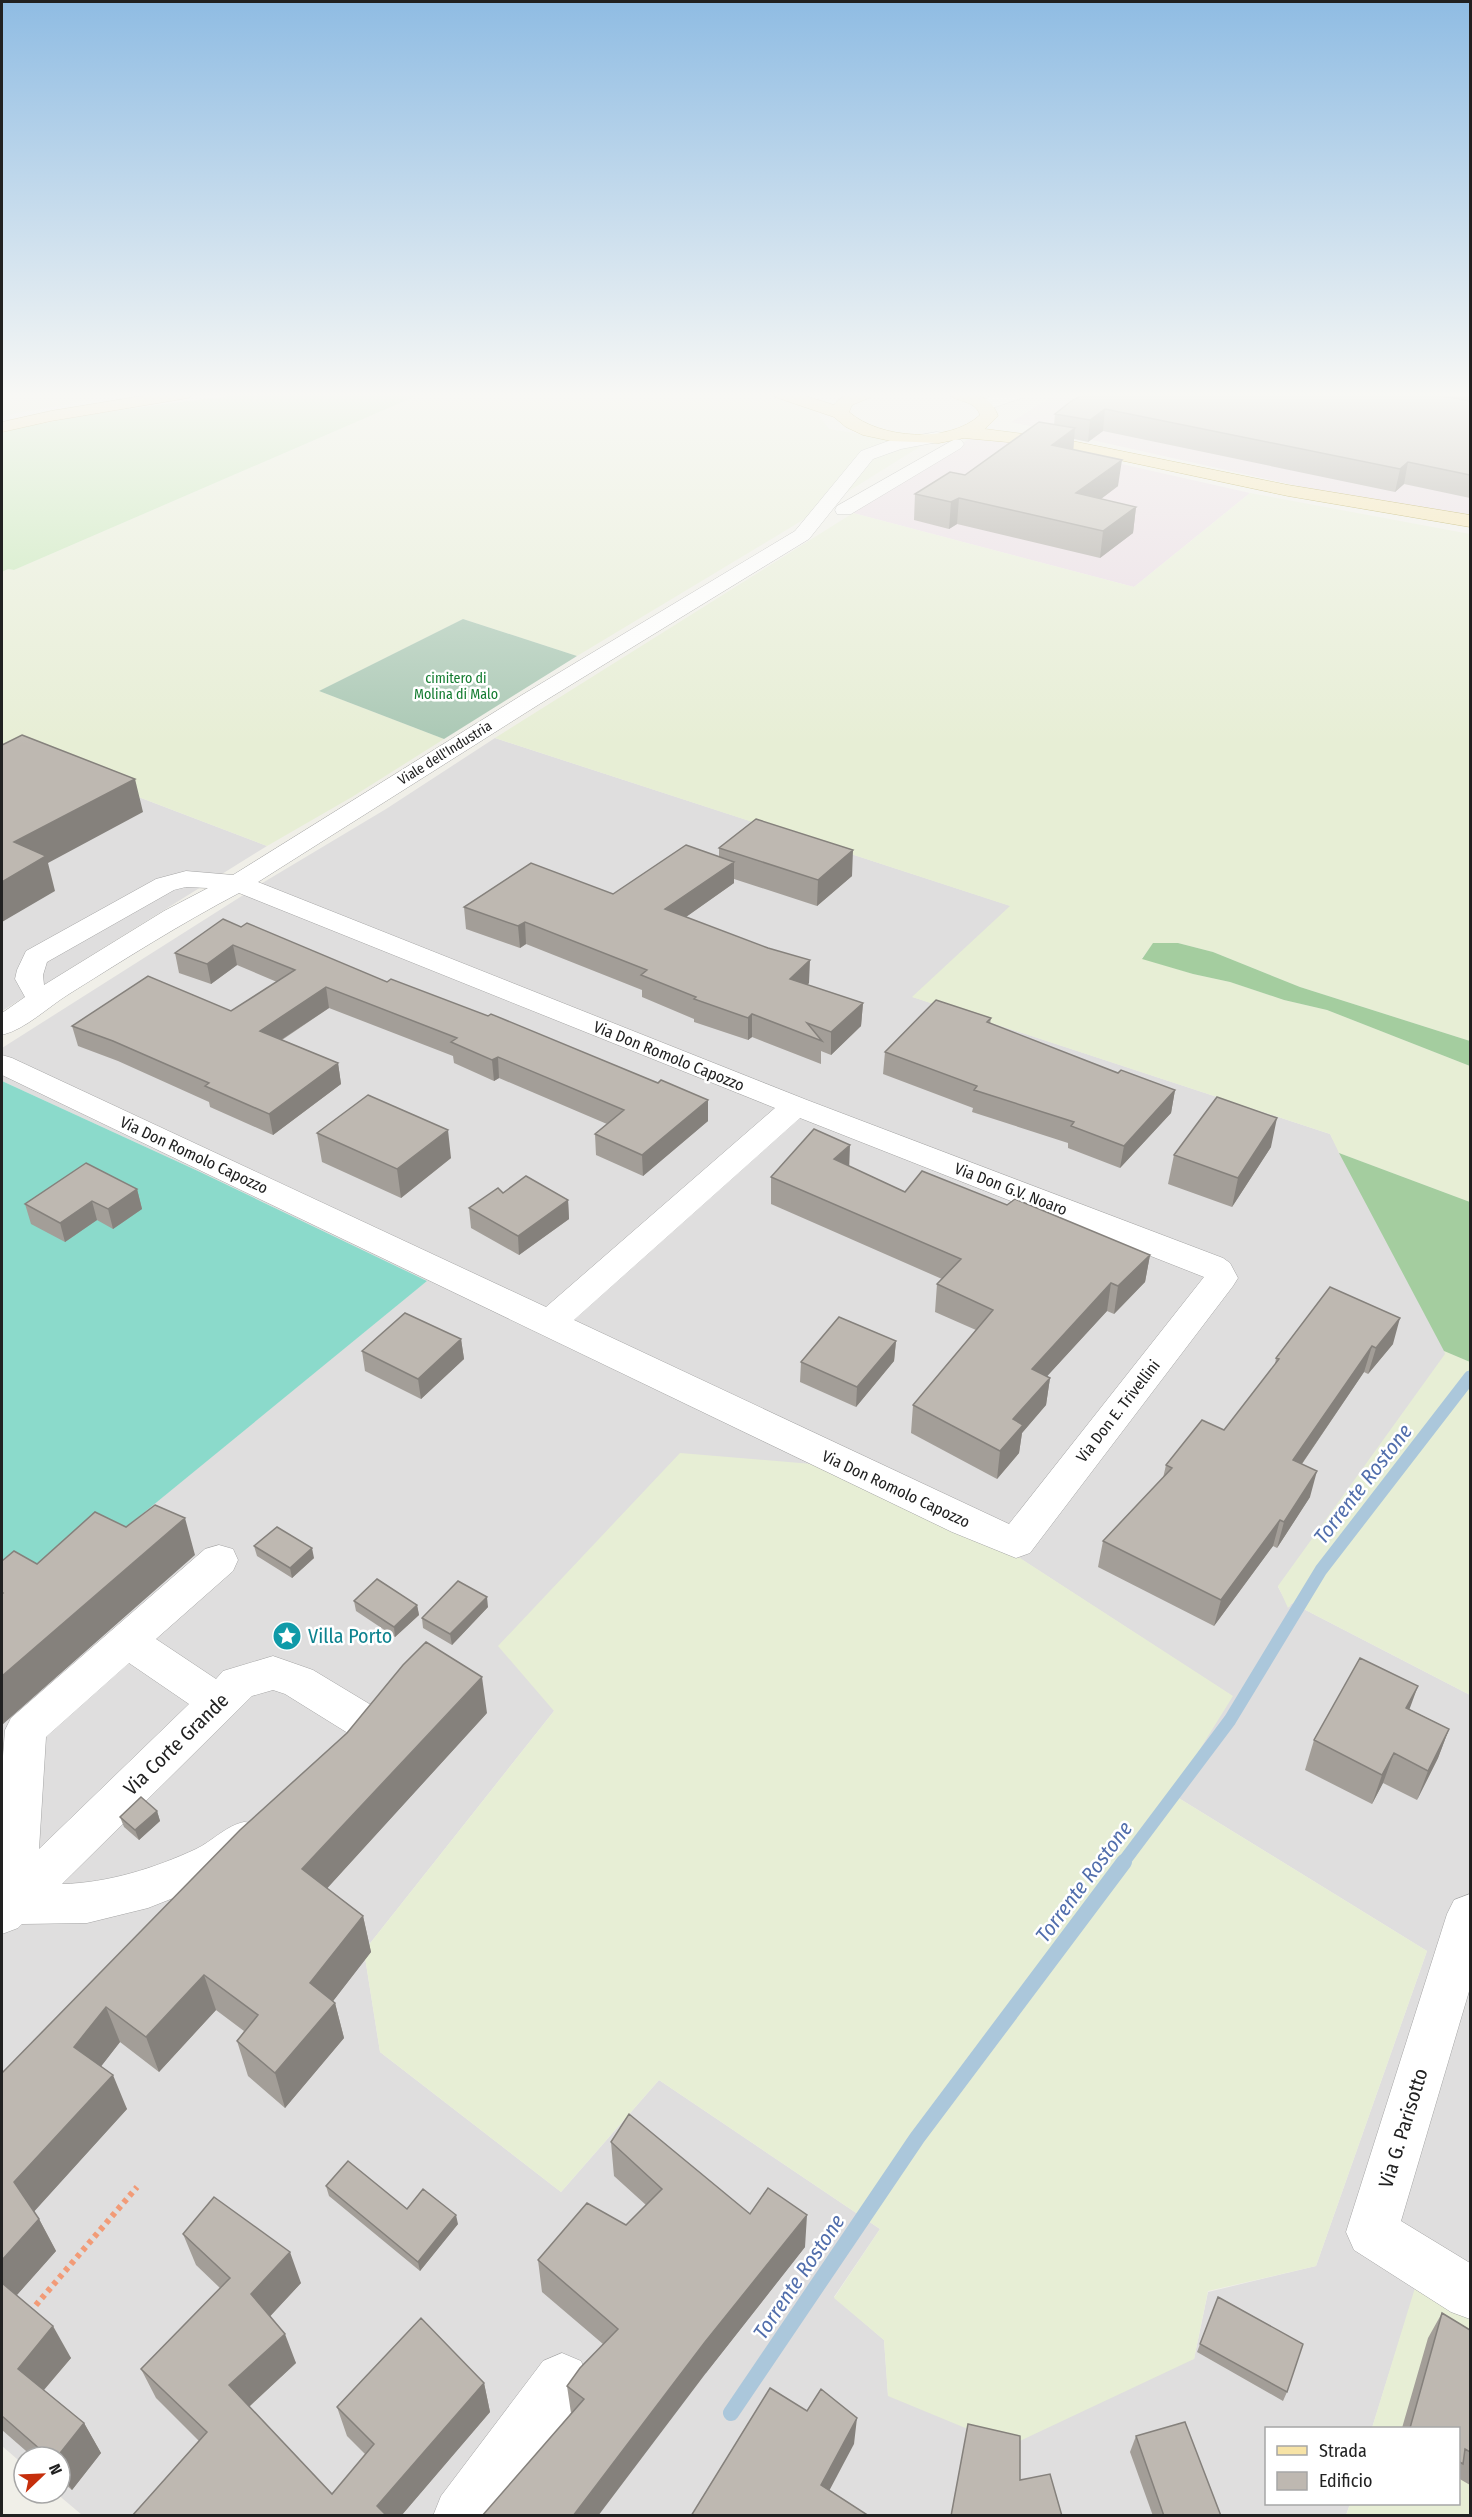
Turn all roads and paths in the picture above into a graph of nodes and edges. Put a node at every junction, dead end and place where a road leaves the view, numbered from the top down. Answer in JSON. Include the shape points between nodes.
{"nodes":[{"id":1,"x":822,"y":510,"type":"edge"},
{"id":2,"x":1406,"y":510,"type":"edge"},
{"id":3,"x":1470,"y":521,"type":"edge"},
{"id":4,"x":238,"y":883,"type":"junction"},
{"id":5,"x":41,"y":999,"type":"junction"},
{"id":6,"x":2,"y":1026,"type":"edge"},
{"id":7,"x":2,"y":1064,"type":"edge"},
{"id":8,"x":796,"y":1106,"type":"junction"},
{"id":9,"x":1221,"y":1278,"type":"joint"},
{"id":10,"x":550,"y":1323,"type":"junction"},
{"id":11,"x":1016,"y":1543,"type":"joint"},
{"id":12,"x":219,"y":1560,"type":"dead end"},
{"id":13,"x":127,"y":1641,"type":"junction"},
{"id":14,"x":218,"y":1702,"type":"junction"},
{"id":15,"x":339,"y":1755,"type":"edge"},
{"id":16,"x":271,"y":1818,"type":"edge"},
{"id":17,"x":7,"y":1909,"type":"edge"},
{"id":18,"x":1470,"y":1914,"type":"edge"},
{"id":19,"x":137,"y":2187,"type":"dead end"},
{"id":20,"x":1470,"y":2293,"type":"edge"},
{"id":21,"x":24,"y":2319,"type":"edge"},
{"id":22,"x":562,"y":2380,"type":"dead end"},
{"id":23,"x":460,"y":2516,"type":"edge"}],
"edges":[{"from":1,"to":4,"type":"street","name":"Viale dell'Industria","via":[[802,535]]},
{"from":2,"to":3,"type":"main road"},
{"from":4,"to":5,"type":"street","name":"Viale dell'Industria","via":[[173,917]]},
{"from":4,"to":5,"type":"street","name":"Via Don Romolo Capozzo","via":[[186,879],[165,884],[36,957],[28,975],[30,987]]},
{"from":4,"to":8,"type":"street","name":"Via Don Romolo Capozzo"},
{"from":5,"to":6,"type":"street","name":"Viale dell'Industria"},
{"from":7,"to":10,"type":"street","name":"Via Don Romolo Capozzo"},
{"from":8,"to":9,"type":"street","name":"Via Don G.V. Noaro","via":[[1211,1266]]},
{"from":8,"to":10,"type":"street"},
{"from":9,"to":11,"type":"street","name":"Via Don E. Trivellini"},
{"from":10,"to":11,"type":"street","name":"Via Don Romolo Capozzo"},
{"from":12,"to":13,"type":"street"},
{"from":13,"to":14,"type":"street"},
{"from":13,"to":17,"type":"street","via":[[26,1730]]},
{"from":14,"to":15,"type":"street","name":"Via Corte Grande","via":[[238,1683],[273,1673],[378,1710]]},
{"from":14,"to":17,"type":"street","name":"Via Corte Grande"},
{"from":16,"to":17,"type":"street","via":[[237,1849],[177,1879],[86,1903]]},
{"from":18,"to":20,"type":"street","name":"Via G. Parisotto","via":[[1372,2232]]},
{"from":19,"to":21,"type":"path"},
{"from":22,"to":23,"type":"street"}]}
